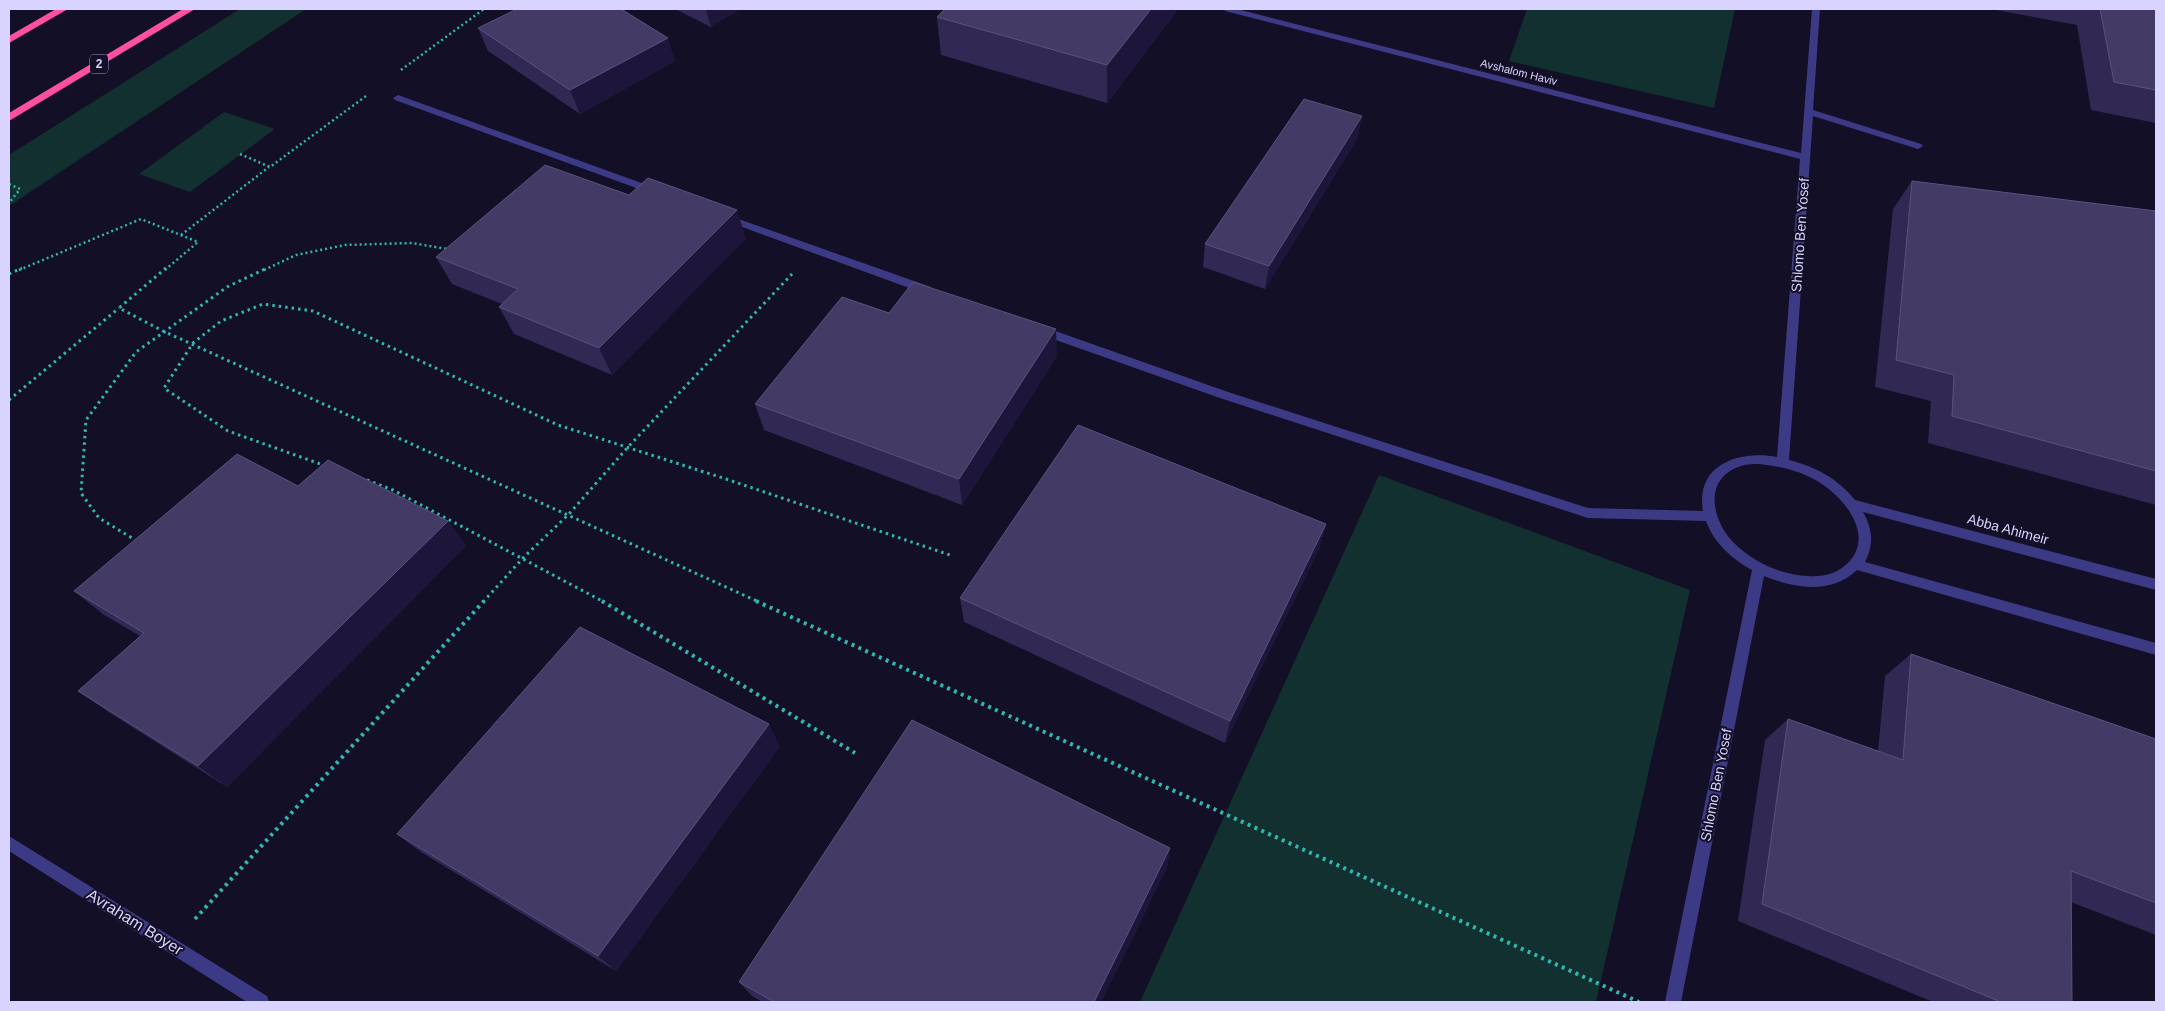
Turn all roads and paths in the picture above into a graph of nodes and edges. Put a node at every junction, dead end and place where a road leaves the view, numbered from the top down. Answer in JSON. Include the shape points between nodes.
{"nodes":[{"id":1,"x":63,"y":9,"type":"edge"},
{"id":2,"x":190,"y":9,"type":"edge"},
{"id":3,"x":1228,"y":9,"type":"edge"},
{"id":4,"x":1816,"y":9,"type":"edge"},
{"id":5,"x":9,"y":40,"type":"edge"},
{"id":6,"x":398,"y":98,"type":"dead end"},
{"id":7,"x":1808,"y":112,"type":"junction"},
{"id":8,"x":9,"y":118,"type":"edge"},
{"id":9,"x":1918,"y":146,"type":"dead end"},
{"id":10,"x":1805,"y":157,"type":"junction"},
{"id":11,"x":270,"y":167,"type":"dead end"},
{"id":12,"x":9,"y":184,"type":"edge"},
{"id":13,"x":666,"y":196,"type":"edge"},
{"id":14,"x":9,"y":204,"type":"edge"},
{"id":15,"x":713,"y":213,"type":"edge"},
{"id":16,"x":181,"y":235,"type":"junction"},
{"id":17,"x":448,"y":249,"type":"edge"},
{"id":18,"x":814,"y":250,"type":"junction"},
{"id":19,"x":9,"y":274,"type":"edge"},
{"id":20,"x":936,"y":293,"type":"edge"},
{"id":21,"x":119,"y":308,"type":"junction"},
{"id":22,"x":1028,"y":326,"type":"edge"},
{"id":23,"x":163,"y":331,"type":"junction"},
{"id":24,"x":193,"y":343,"type":"junction"},
{"id":25,"x":9,"y":400,"type":"edge"},
{"id":26,"x":628,"y":447,"type":"junction"},
{"id":27,"x":1783,"y":462,"type":"junction"},
{"id":28,"x":328,"y":467,"type":"edge"},
{"id":29,"x":365,"y":480,"type":"edge"},
{"id":30,"x":1852,"y":504,"type":"junction"},
{"id":31,"x":569,"y":514,"type":"junction"},
{"id":32,"x":1710,"y":516,"type":"junction"},
{"id":33,"x":141,"y":543,"type":"edge"},
{"id":34,"x":950,"y":555,"type":"dead end"},
{"id":35,"x":523,"y":558,"type":"junction"},
{"id":36,"x":1857,"y":565,"type":"junction"},
{"id":37,"x":1759,"y":568,"type":"junction"},
{"id":38,"x":2156,"y":584,"type":"edge"},
{"id":39,"x":2156,"y":649,"type":"edge"},
{"id":40,"x":855,"y":752,"type":"dead end"},
{"id":41,"x":9,"y":843,"type":"edge"},
{"id":42,"x":171,"y":945,"type":"junction"},
{"id":43,"x":261,"y":1002,"type":"edge"},
{"id":44,"x":1639,"y":1002,"type":"edge"},
{"id":45,"x":1672,"y":1002,"type":"edge"}],
"edges":[{"from":1,"to":5,"type":"highway"},
{"from":2,"to":8,"type":"highway","number":"2"},
{"from":3,"to":10,"type":"street","name":"Avshalom Haviv"},
{"from":4,"to":7,"type":"street","name":"Shlomo Ben Yosef"},
{"from":6,"to":13,"type":"street"},
{"from":7,"to":9,"type":"street"},
{"from":7,"to":10,"type":"street","name":"Shlomo Ben Yosef"},
{"from":10,"to":27,"type":"street","name":"Shlomo Ben Yosef"},
{"from":11,"to":16,"type":"path"},
{"from":12,"to":14,"type":"path","via":[[20,189]]},
{"from":15,"to":18,"type":"street"},
{"from":16,"to":19,"type":"path","via":[[141,219]]},
{"from":16,"to":21,"type":"path","via":[[198,242]]},
{"from":17,"to":23,"type":"path","via":[[412,243],[355,245],[296,255],[227,287]]},
{"from":18,"to":20,"type":"street"},
{"from":18,"to":26,"type":"path"},
{"from":21,"to":23,"type":"path"},
{"from":21,"to":25,"type":"path"},
{"from":22,"to":32,"type":"street","via":[[1224,395],[1588,513]]},
{"from":23,"to":24,"type":"path"},
{"from":23,"to":33,"type":"path","via":[[136,352],[86,420],[81,493],[100,518]]},
{"from":24,"to":26,"type":"path","via":[[221,320],[263,304],[313,311],[558,424]]},
{"from":24,"to":28,"type":"path","via":[[164,388],[228,430]]},
{"from":24,"to":31,"type":"path"},
{"from":26,"to":31,"type":"path"},
{"from":26,"to":34,"type":"path"},
{"from":27,"to":30,"type":"street","via":[[1810,471],[1833,485]]},
{"from":27,"to":32,"type":"street","via":[[1760,459],[1739,462],[1723,470],[1711,482],[1707,498]]},
{"from":29,"to":35,"type":"path","via":[[393,490]]},
{"from":30,"to":36,"type":"street","via":[[1862,520],[1866,536],[1864,552]]},
{"from":30,"to":38,"type":"street","name":"Abba Ahimeir"},
{"from":31,"to":35,"type":"path"},
{"from":31,"to":44,"type":"path"},
{"from":32,"to":37,"type":"street","via":[[1725,542]]},
{"from":35,"to":40,"type":"path","via":[[593,595]]},
{"from":35,"to":42,"type":"path"},
{"from":36,"to":37,"type":"street","via":[[1840,576],[1816,582],[1787,578]]},
{"from":36,"to":39,"type":"street"},
{"from":37,"to":45,"type":"street","name":"Shlomo Ben Yosef"},
{"from":41,"to":42,"type":"street","name":"Avraham Boyer"},
{"from":42,"to":43,"type":"street","name":"Avraham Boyer"}]}
